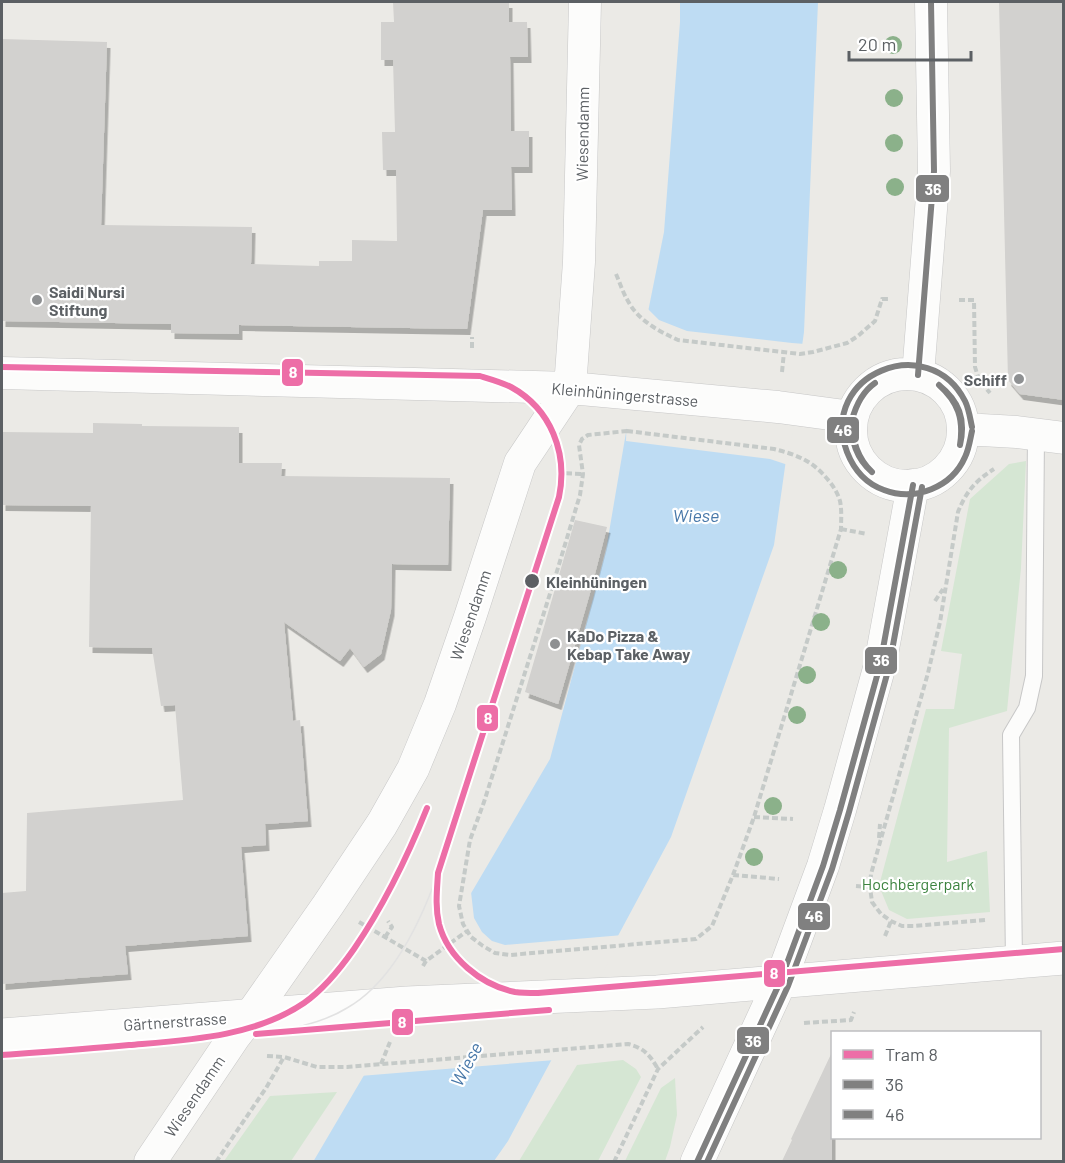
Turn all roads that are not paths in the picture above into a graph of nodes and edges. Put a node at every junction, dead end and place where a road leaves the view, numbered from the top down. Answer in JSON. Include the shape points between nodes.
{"nodes":[{"id":1,"x":585,"y":2,"type":"edge"},
{"id":2,"x":932,"y":2,"type":"edge"},
{"id":3,"x":2,"y":373,"type":"edge"},
{"id":4,"x":918,"y":375,"type":"junction"},
{"id":5,"x":570,"y":388,"type":"junction"},
{"id":6,"x":841,"y":415,"type":"junction"},
{"id":7,"x":963,"y":429,"type":"junction"},
{"id":8,"x":1050,"y":436,"type":"edge"},
{"id":9,"x":913,"y":485,"type":"junction"},
{"id":10,"x":1064,"y":958,"type":"edge"},
{"id":11,"x":1014,"y":962,"type":"junction"},
{"id":12,"x":780,"y":982,"type":"junction"},
{"id":13,"x":251,"y":1015,"type":"junction"},
{"id":14,"x":2,"y":1035,"type":"edge"},
{"id":15,"x":150,"y":1161,"type":"edge"},
{"id":16,"x":697,"y":1161,"type":"edge"}],
"edges":[{"from":1,"to":5,"type":"street","name":"Wiesendamm","via":[[579,262]]},
{"from":2,"to":4,"type":"street","via":[[934,171]]},
{"from":3,"to":5,"type":"street","name":"Kleinhüningerstrasse"},
{"from":4,"to":6,"type":"street","via":[[884,378]]},
{"from":4,"to":7,"type":"street","via":[[945,389],[961,414]]},
{"from":5,"to":6,"type":"street","name":"Kleinhüningerstrasse"},
{"from":5,"to":13,"type":"street","name":"Wiesendamm","via":[[519,462],[447,682],[413,769],[382,824]]},
{"from":6,"to":9,"type":"street","via":[[860,461],[871,472],[884,481]]},
{"from":7,"to":8,"type":"street"},
{"from":7,"to":9,"type":"street","via":[[954,460],[929,481]]},
{"from":8,"to":11,"type":"lane","via":[[1034,676],[1027,708],[1011,735]]},
{"from":9,"to":12,"type":"street","via":[[880,665],[823,866]]},
{"from":10,"to":11,"type":"street","name":"Gärtnerstrasse"},
{"from":11,"to":12,"type":"street","name":"Gärtnerstrasse"},
{"from":12,"to":13,"type":"street","name":"Gärtnerstrasse"},
{"from":12,"to":16,"type":"street"},
{"from":13,"to":14,"type":"street","name":"Gärtnerstrasse"},
{"from":13,"to":15,"type":"street","name":"Wiesendamm"}]}
